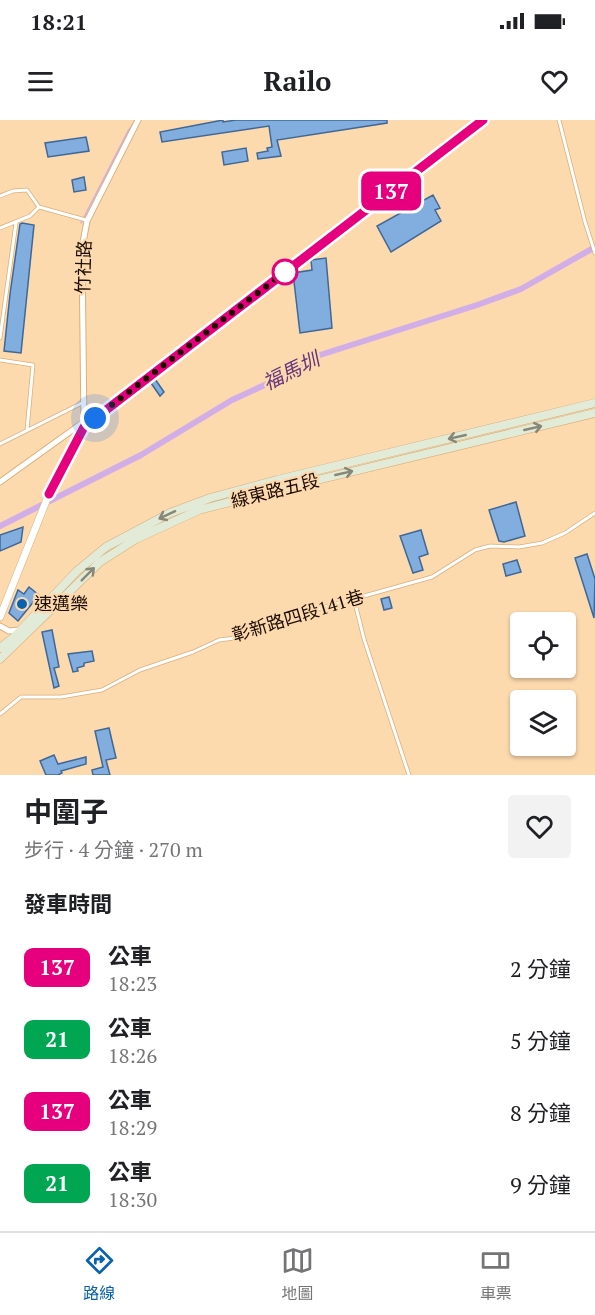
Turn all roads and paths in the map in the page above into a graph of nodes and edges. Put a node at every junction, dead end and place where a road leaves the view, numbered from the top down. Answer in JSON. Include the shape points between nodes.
{"nodes":[{"id":1,"x":138,"y":120,"type":"edge"},
{"id":2,"x":483,"y":120,"type":"edge"},
{"id":3,"x":559,"y":120,"type":"edge"},
{"id":4,"x":0,"y":196,"type":"edge"},
{"id":5,"x":39,"y":207,"type":"junction"},
{"id":6,"x":87,"y":221,"type":"junction"},
{"id":7,"x":16,"y":223,"type":"junction"},
{"id":8,"x":0,"y":228,"type":"edge"},
{"id":9,"x":595,"y":253,"type":"edge"},
{"id":10,"x":0,"y":338,"type":"edge"},
{"id":11,"x":0,"y":360,"type":"edge"},
{"id":12,"x":84,"y":402,"type":"junction"},
{"id":13,"x":595,"y":403,"type":"edge"},
{"id":14,"x":595,"y":413,"type":"edge"},
{"id":15,"x":85,"y":424,"type":"junction"},
{"id":16,"x":27,"y":430,"type":"junction"},
{"id":17,"x":0,"y":444,"type":"edge"},
{"id":18,"x":0,"y":482,"type":"edge"},
{"id":19,"x":595,"y":513,"type":"edge"},
{"id":20,"x":354,"y":599,"type":"junction"},
{"id":21,"x":0,"y":617,"type":"edge"},
{"id":22,"x":0,"y":626,"type":"edge"},
{"id":23,"x":20,"y":630,"type":"junction"},
{"id":24,"x":0,"y":648,"type":"edge"},
{"id":25,"x":0,"y":658,"type":"edge"},
{"id":26,"x":0,"y":714,"type":"edge"},
{"id":27,"x":409,"y":775,"type":"edge"}],
"edges":[{"from":1,"to":6,"type":"street","name":"竹社路"},
{"from":2,"to":15,"type":"street"},
{"from":3,"to":9,"type":"lane"},
{"from":4,"to":5,"type":"lane","via":[[27,190]]},
{"from":5,"to":6,"type":"lane"},
{"from":5,"to":7,"type":"lane"},
{"from":6,"to":12,"type":"street","name":"竹社路","via":[[82,248]]},
{"from":7,"to":8,"type":"lane"},
{"from":7,"to":10,"type":"lane"},
{"from":11,"to":16,"type":"lane","via":[[33,365]]},
{"from":12,"to":15,"type":"street","name":"竹社路"},
{"from":12,"to":16,"type":"lane"},
{"from":13,"to":23,"type":"main road","name":"線東路五段","one_way":true,"via":[[277,480],[170,513],[106,547]]},
{"from":25,"to":14,"type":"main road","name":"線東路五段","one_way":true,"via":[[100,562],[136,539],[199,510]]},
{"from":15,"to":18,"type":"street"},
{"from":15,"to":21,"type":"street","via":[[49,494]]},
{"from":16,"to":17,"type":"lane"},
{"from":19,"to":20,"type":"lane","name":"彰新路四段141巷","via":[[542,543],[475,550],[432,577]]},
{"from":20,"to":26,"type":"lane","name":"彰新路四段141巷","via":[[288,617],[280,625],[219,640],[140,670],[102,690],[61,697],[21,697]]},
{"from":20,"to":27,"type":"lane"},
{"from":22,"to":23,"type":"street","via":[[9,631]]},
{"from":23,"to":24,"type":"main road","name":"線東路五段"}]}
